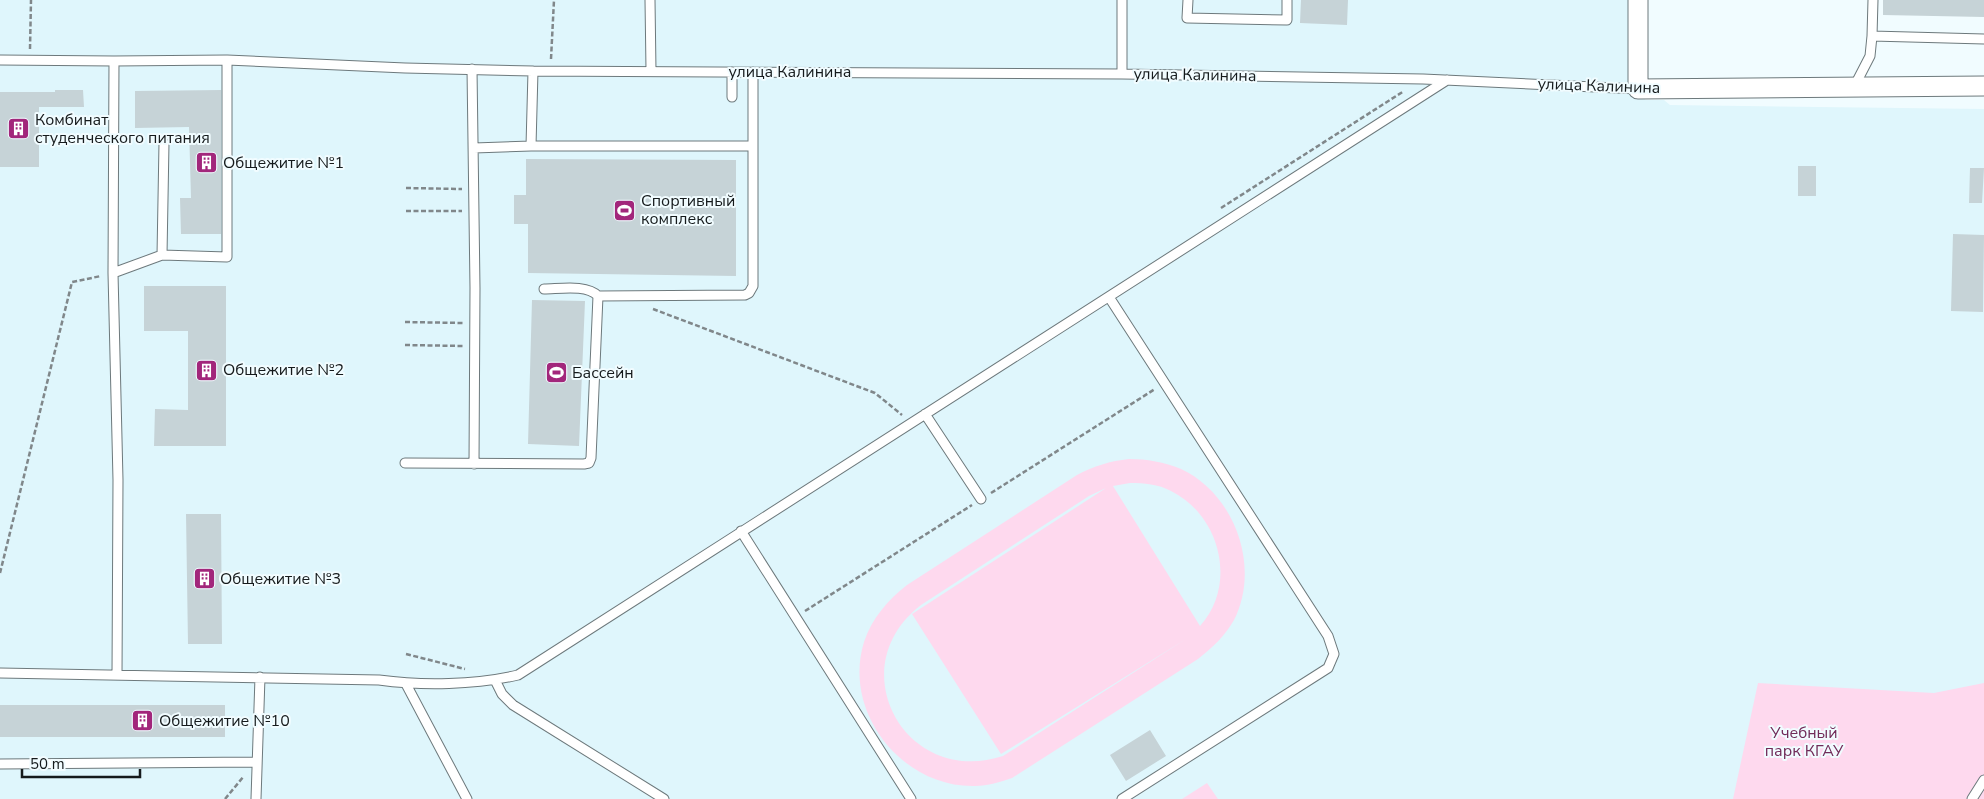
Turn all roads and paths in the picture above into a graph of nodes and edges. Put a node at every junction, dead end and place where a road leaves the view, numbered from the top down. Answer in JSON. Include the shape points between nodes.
{"nodes":[{"id":1,"x":30,"y":0,"type":"edge"},
{"id":2,"x":554,"y":0,"type":"edge"},
{"id":3,"x":650,"y":0,"type":"edge"},
{"id":4,"x":1122,"y":0,"type":"edge"},
{"id":5,"x":1188,"y":0,"type":"edge"},
{"id":6,"x":1287,"y":0,"type":"edge"},
{"id":7,"x":1638,"y":0,"type":"edge"},
{"id":8,"x":1873,"y":0,"type":"edge"},
{"id":9,"x":1872,"y":36,"type":"junction"},
{"id":10,"x":1984,"y":39,"type":"edge"},
{"id":11,"x":0,"y":60,"type":"edge"},
{"id":12,"x":228,"y":60,"type":"junction"},
{"id":13,"x":30,"y":61,"type":"junction"},
{"id":14,"x":114,"y":61,"type":"junction"},
{"id":15,"x":472,"y":69,"type":"junction"},
{"id":16,"x":650,"y":70,"type":"junction"},
{"id":17,"x":534,"y":71,"type":"junction"},
{"id":18,"x":551,"y":71,"type":"junction"},
{"id":19,"x":732,"y":72,"type":"junction"},
{"id":20,"x":753,"y":72,"type":"junction"},
{"id":21,"x":1122,"y":74,"type":"junction"},
{"id":22,"x":1423,"y":78,"type":"junction"},
{"id":23,"x":1447,"y":80,"type":"junction"},
{"id":24,"x":1984,"y":86,"type":"edge"},
{"id":25,"x":1854,"y":87,"type":"junction"},
{"id":26,"x":1638,"y":89,"type":"junction"},
{"id":27,"x":732,"y":97,"type":"dead end"},
{"id":28,"x":164,"y":143,"type":"dead end"},
{"id":29,"x":531,"y":146,"type":"junction"},
{"id":30,"x":753,"y":146,"type":"junction"},
{"id":31,"x":474,"y":148,"type":"junction"},
{"id":32,"x":406,"y":188,"type":"dead end"},
{"id":33,"x":474,"y":189,"type":"junction"},
{"id":34,"x":1221,"y":208,"type":"dead end"},
{"id":35,"x":406,"y":211,"type":"dead end"},
{"id":36,"x":474,"y":211,"type":"junction"},
{"id":37,"x":162,"y":255,"type":"junction"},
{"id":38,"x":113,"y":273,"type":"junction"},
{"id":39,"x":544,"y":290,"type":"dead end"},
{"id":40,"x":598,"y":296,"type":"junction"},
{"id":41,"x":1109,"y":297,"type":"junction"},
{"id":42,"x":648,"y":307,"type":"dead end"},
{"id":43,"x":405,"y":322,"type":"dead end"},
{"id":44,"x":475,"y":323,"type":"junction"},
{"id":45,"x":405,"y":345,"type":"dead end"},
{"id":46,"x":475,"y":346,"type":"junction"},
{"id":47,"x":902,"y":414,"type":"junction"},
{"id":48,"x":926,"y":414,"type":"junction"},
{"id":49,"x":893,"y":420,"type":"dead end"},
{"id":50,"x":911,"y":422,"type":"junction"},
{"id":51,"x":405,"y":464,"type":"dead end"},
{"id":52,"x":474,"y":464,"type":"junction"},
{"id":53,"x":981,"y":499,"type":"dead end"},
{"id":54,"x":741,"y":531,"type":"junction"},
{"id":55,"x":0,"y":573,"type":"edge"},
{"id":56,"x":406,"y":654,"type":"dead end"},
{"id":57,"x":472,"y":671,"type":"dead end"},
{"id":58,"x":0,"y":673,"type":"edge"},
{"id":59,"x":117,"y":675,"type":"junction"},
{"id":60,"x":260,"y":677,"type":"junction"},
{"id":61,"x":495,"y":680,"type":"junction"},
{"id":62,"x":406,"y":684,"type":"junction"},
{"id":63,"x":256,"y":762,"type":"junction"},
{"id":64,"x":0,"y":764,"type":"edge"},
{"id":65,"x":1984,"y":780,"type":"edge"},
{"id":66,"x":224,"y":799,"type":"edge"},
{"id":67,"x":256,"y":799,"type":"edge"},
{"id":68,"x":467,"y":799,"type":"edge"},
{"id":69,"x":664,"y":799,"type":"edge"},
{"id":70,"x":911,"y":799,"type":"edge"},
{"id":71,"x":1122,"y":799,"type":"edge"},
{"id":72,"x":1972,"y":799,"type":"edge"}],
"edges":[{"from":1,"to":13,"type":"path"},
{"from":2,"to":18,"type":"path"},
{"from":3,"to":16,"type":"lane"},
{"from":4,"to":21,"type":"lane"},
{"from":5,"to":6,"type":"lane","via":[[1187,18],[1287,20]]},
{"from":7,"to":26,"type":"street"},
{"from":8,"to":9,"type":"lane"},
{"from":9,"to":10,"type":"lane"},
{"from":9,"to":25,"type":"lane","via":[[1870,56]]},
{"from":11,"to":13,"type":"lane","name":"улица Калинина"},
{"from":12,"to":14,"type":"lane","name":"улица Калинина"},
{"from":12,"to":15,"type":"lane","name":"улица Калинина"},
{"from":12,"to":37,"type":"lane","via":[[228,257]]},
{"from":13,"to":14,"type":"lane","name":"улица Калинина"},
{"from":14,"to":38,"type":"lane"},
{"from":15,"to":17,"type":"lane","name":"улица Калинина"},
{"from":15,"to":31,"type":"lane"},
{"from":16,"to":18,"type":"lane","name":"улица Калинина"},
{"from":16,"to":19,"type":"lane","name":"улица Калинина"},
{"from":17,"to":18,"type":"lane","name":"улица Калинина"},
{"from":17,"to":29,"type":"lane"},
{"from":19,"to":20,"type":"lane","name":"улица Калинина"},
{"from":19,"to":27,"type":"lane"},
{"from":20,"to":21,"type":"lane","name":"улица Калинина"},
{"from":20,"to":30,"type":"lane"},
{"from":21,"to":22,"type":"lane","name":"улица Калинина"},
{"from":22,"to":23,"type":"lane","name":"улица Калинина"},
{"from":22,"to":34,"type":"path"},
{"from":23,"to":26,"type":"lane","name":"улица Калинина"},
{"from":23,"to":41,"type":"lane"},
{"from":24,"to":25,"type":"street","name":"улица Калинина"},
{"from":25,"to":26,"type":"street","name":"улица Калинина"},
{"from":28,"to":37,"type":"lane"},
{"from":29,"to":30,"type":"lane"},
{"from":29,"to":31,"type":"lane"},
{"from":30,"to":40,"type":"lane","via":[[753,286],[749,293]]},
{"from":31,"to":33,"type":"lane"},
{"from":32,"to":33,"type":"path"},
{"from":33,"to":36,"type":"lane"},
{"from":35,"to":36,"type":"path"},
{"from":36,"to":44,"type":"lane"},
{"from":37,"to":38,"type":"lane"},
{"from":38,"to":55,"type":"path","via":[[72,282]]},
{"from":38,"to":59,"type":"lane","via":[[118,480]]},
{"from":39,"to":40,"type":"lane","via":[[586,290],[594,291]]},
{"from":40,"to":52,"type":"lane","via":[[591,458],[588,463]]},
{"from":41,"to":48,"type":"lane"},
{"from":41,"to":71,"type":"lane","via":[[1328,636],[1334,654],[1328,668]]},
{"from":42,"to":47,"type":"path","via":[[875,393]]},
{"from":43,"to":44,"type":"path"},
{"from":44,"to":46,"type":"lane"},
{"from":45,"to":46,"type":"path"},
{"from":46,"to":52,"type":"lane"},
{"from":47,"to":49,"type":"path"},
{"from":47,"to":50,"type":"path"},
{"from":48,"to":50,"type":"lane"},
{"from":48,"to":53,"type":"lane"},
{"from":50,"to":54,"type":"lane"},
{"from":51,"to":52,"type":"lane"},
{"from":54,"to":61,"type":"lane","via":[[518,676]]},
{"from":54,"to":70,"type":"lane"},
{"from":56,"to":57,"type":"path"},
{"from":58,"to":59,"type":"lane"},
{"from":59,"to":60,"type":"lane"},
{"from":60,"to":62,"type":"lane","via":[[379,680]]},
{"from":60,"to":63,"type":"lane"},
{"from":61,"to":62,"type":"lane"},
{"from":61,"to":69,"type":"lane","via":[[513,705]]},
{"from":62,"to":68,"type":"lane"},
{"from":63,"to":64,"type":"lane"},
{"from":63,"to":66,"type":"path"},
{"from":63,"to":67,"type":"lane"},
{"from":65,"to":72,"type":"lane"}]}
